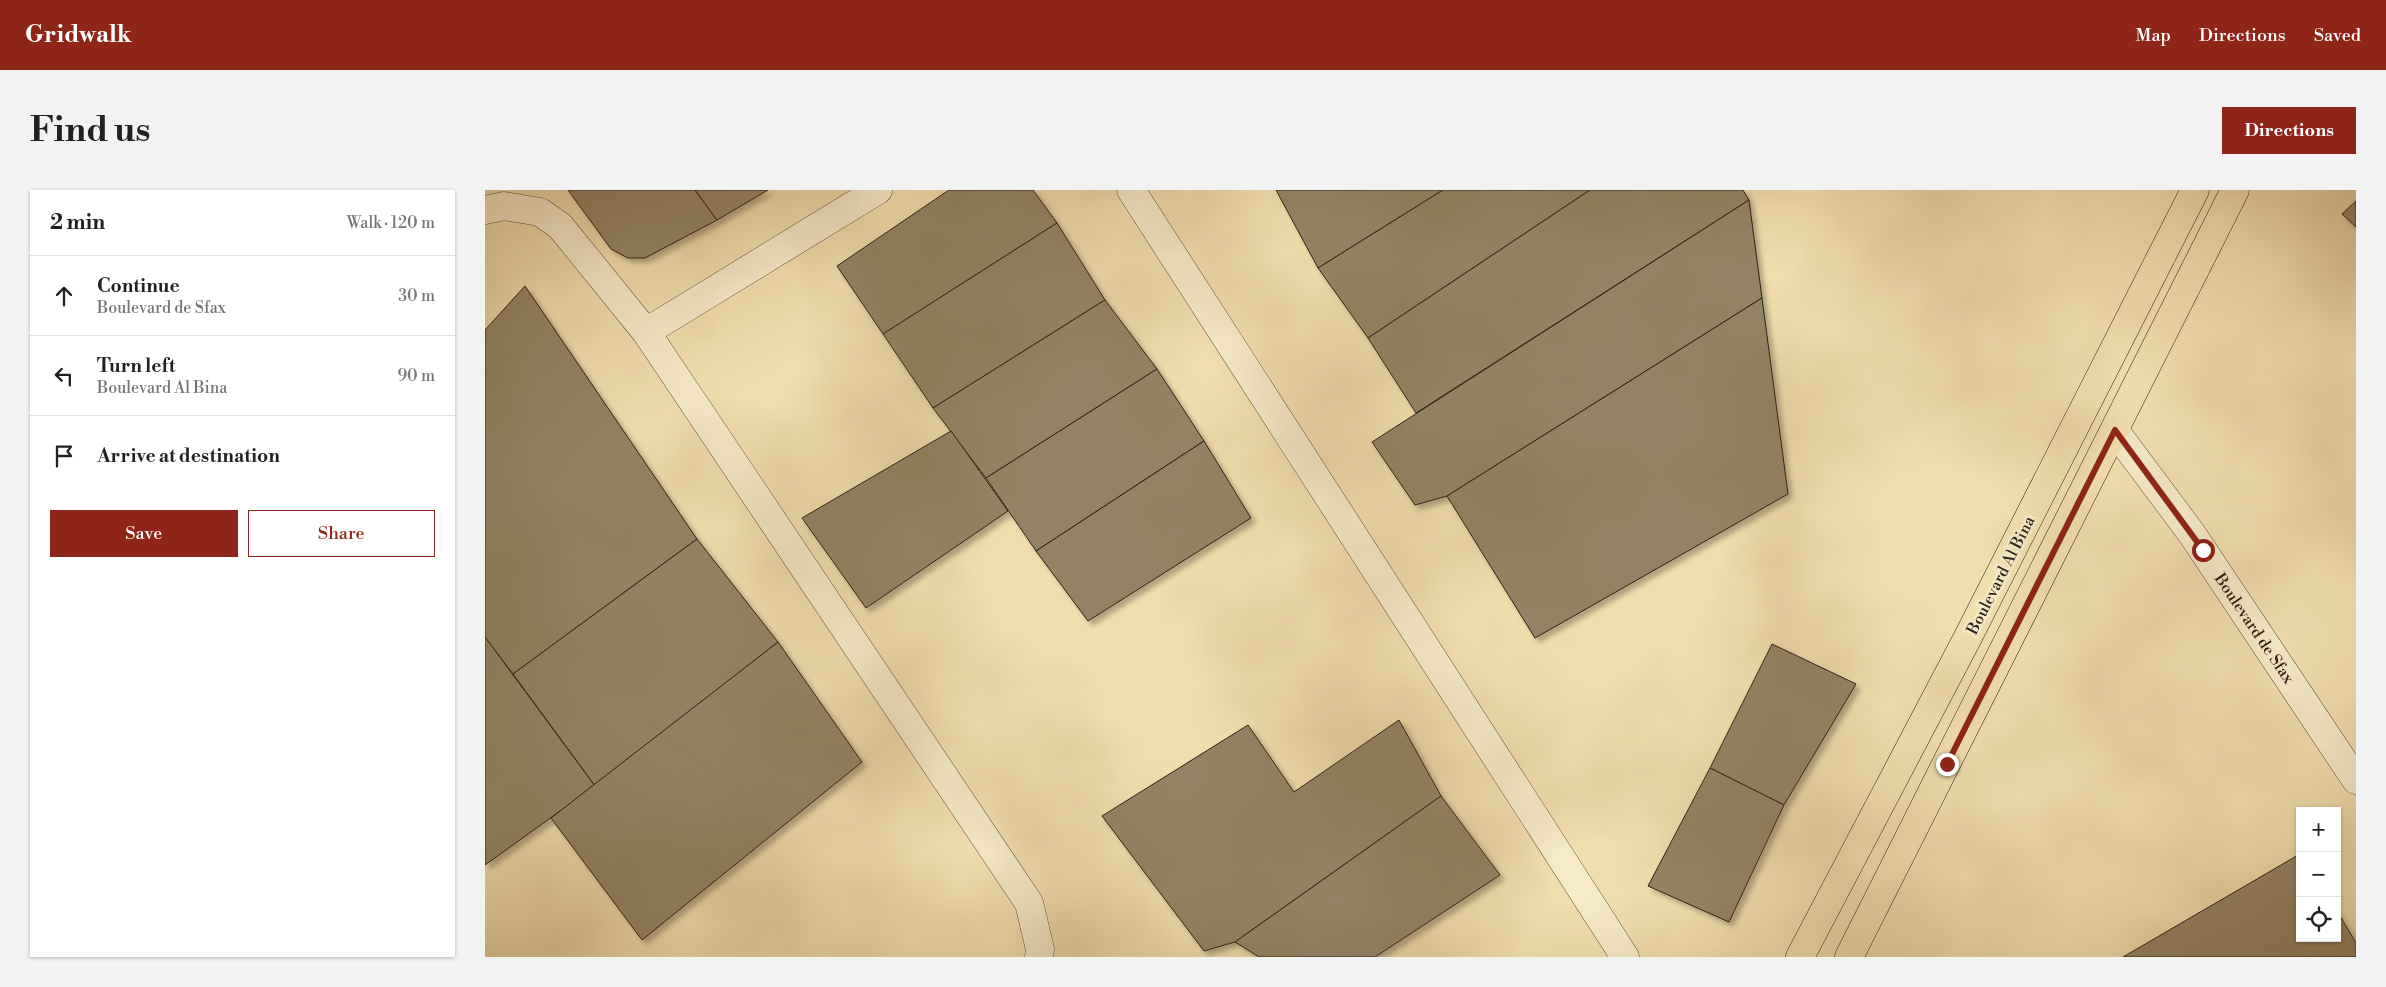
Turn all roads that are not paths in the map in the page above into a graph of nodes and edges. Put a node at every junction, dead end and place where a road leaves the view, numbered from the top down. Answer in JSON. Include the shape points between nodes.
{"nodes":[{"id":1,"x":878,"y":190,"type":"edge"},
{"id":2,"x":1131,"y":190,"type":"edge"},
{"id":3,"x":2195,"y":190,"type":"edge"},
{"id":4,"x":2235,"y":190,"type":"edge"},
{"id":5,"x":485,"y":210,"type":"edge"},
{"id":6,"x":647,"y":332,"type":"junction"},
{"id":7,"x":2115,"y":430,"type":"junction"},
{"id":8,"x":2356,"y":780,"type":"edge"},
{"id":9,"x":1039,"y":957,"type":"edge"},
{"id":10,"x":1625,"y":957,"type":"edge"},
{"id":11,"x":1800,"y":957,"type":"edge"},
{"id":12,"x":1849,"y":957,"type":"edge"}],
"edges":[{"from":1,"to":6,"type":"lane"},
{"from":2,"to":10,"type":"lane"},
{"from":3,"to":11,"type":"main road","name":"Boulevard Al Bina","via":[[1972,630]]},
{"from":4,"to":7,"type":"main road"},
{"from":5,"to":6,"type":"lane","via":[[504,206],[541,212],[560,226]]},
{"from":6,"to":9,"type":"lane","via":[[1029,903]]},
{"from":7,"to":8,"type":"lane","name":"Boulevard de Sfax","via":[[2192,534]]},
{"from":7,"to":12,"type":"main road"}]}
